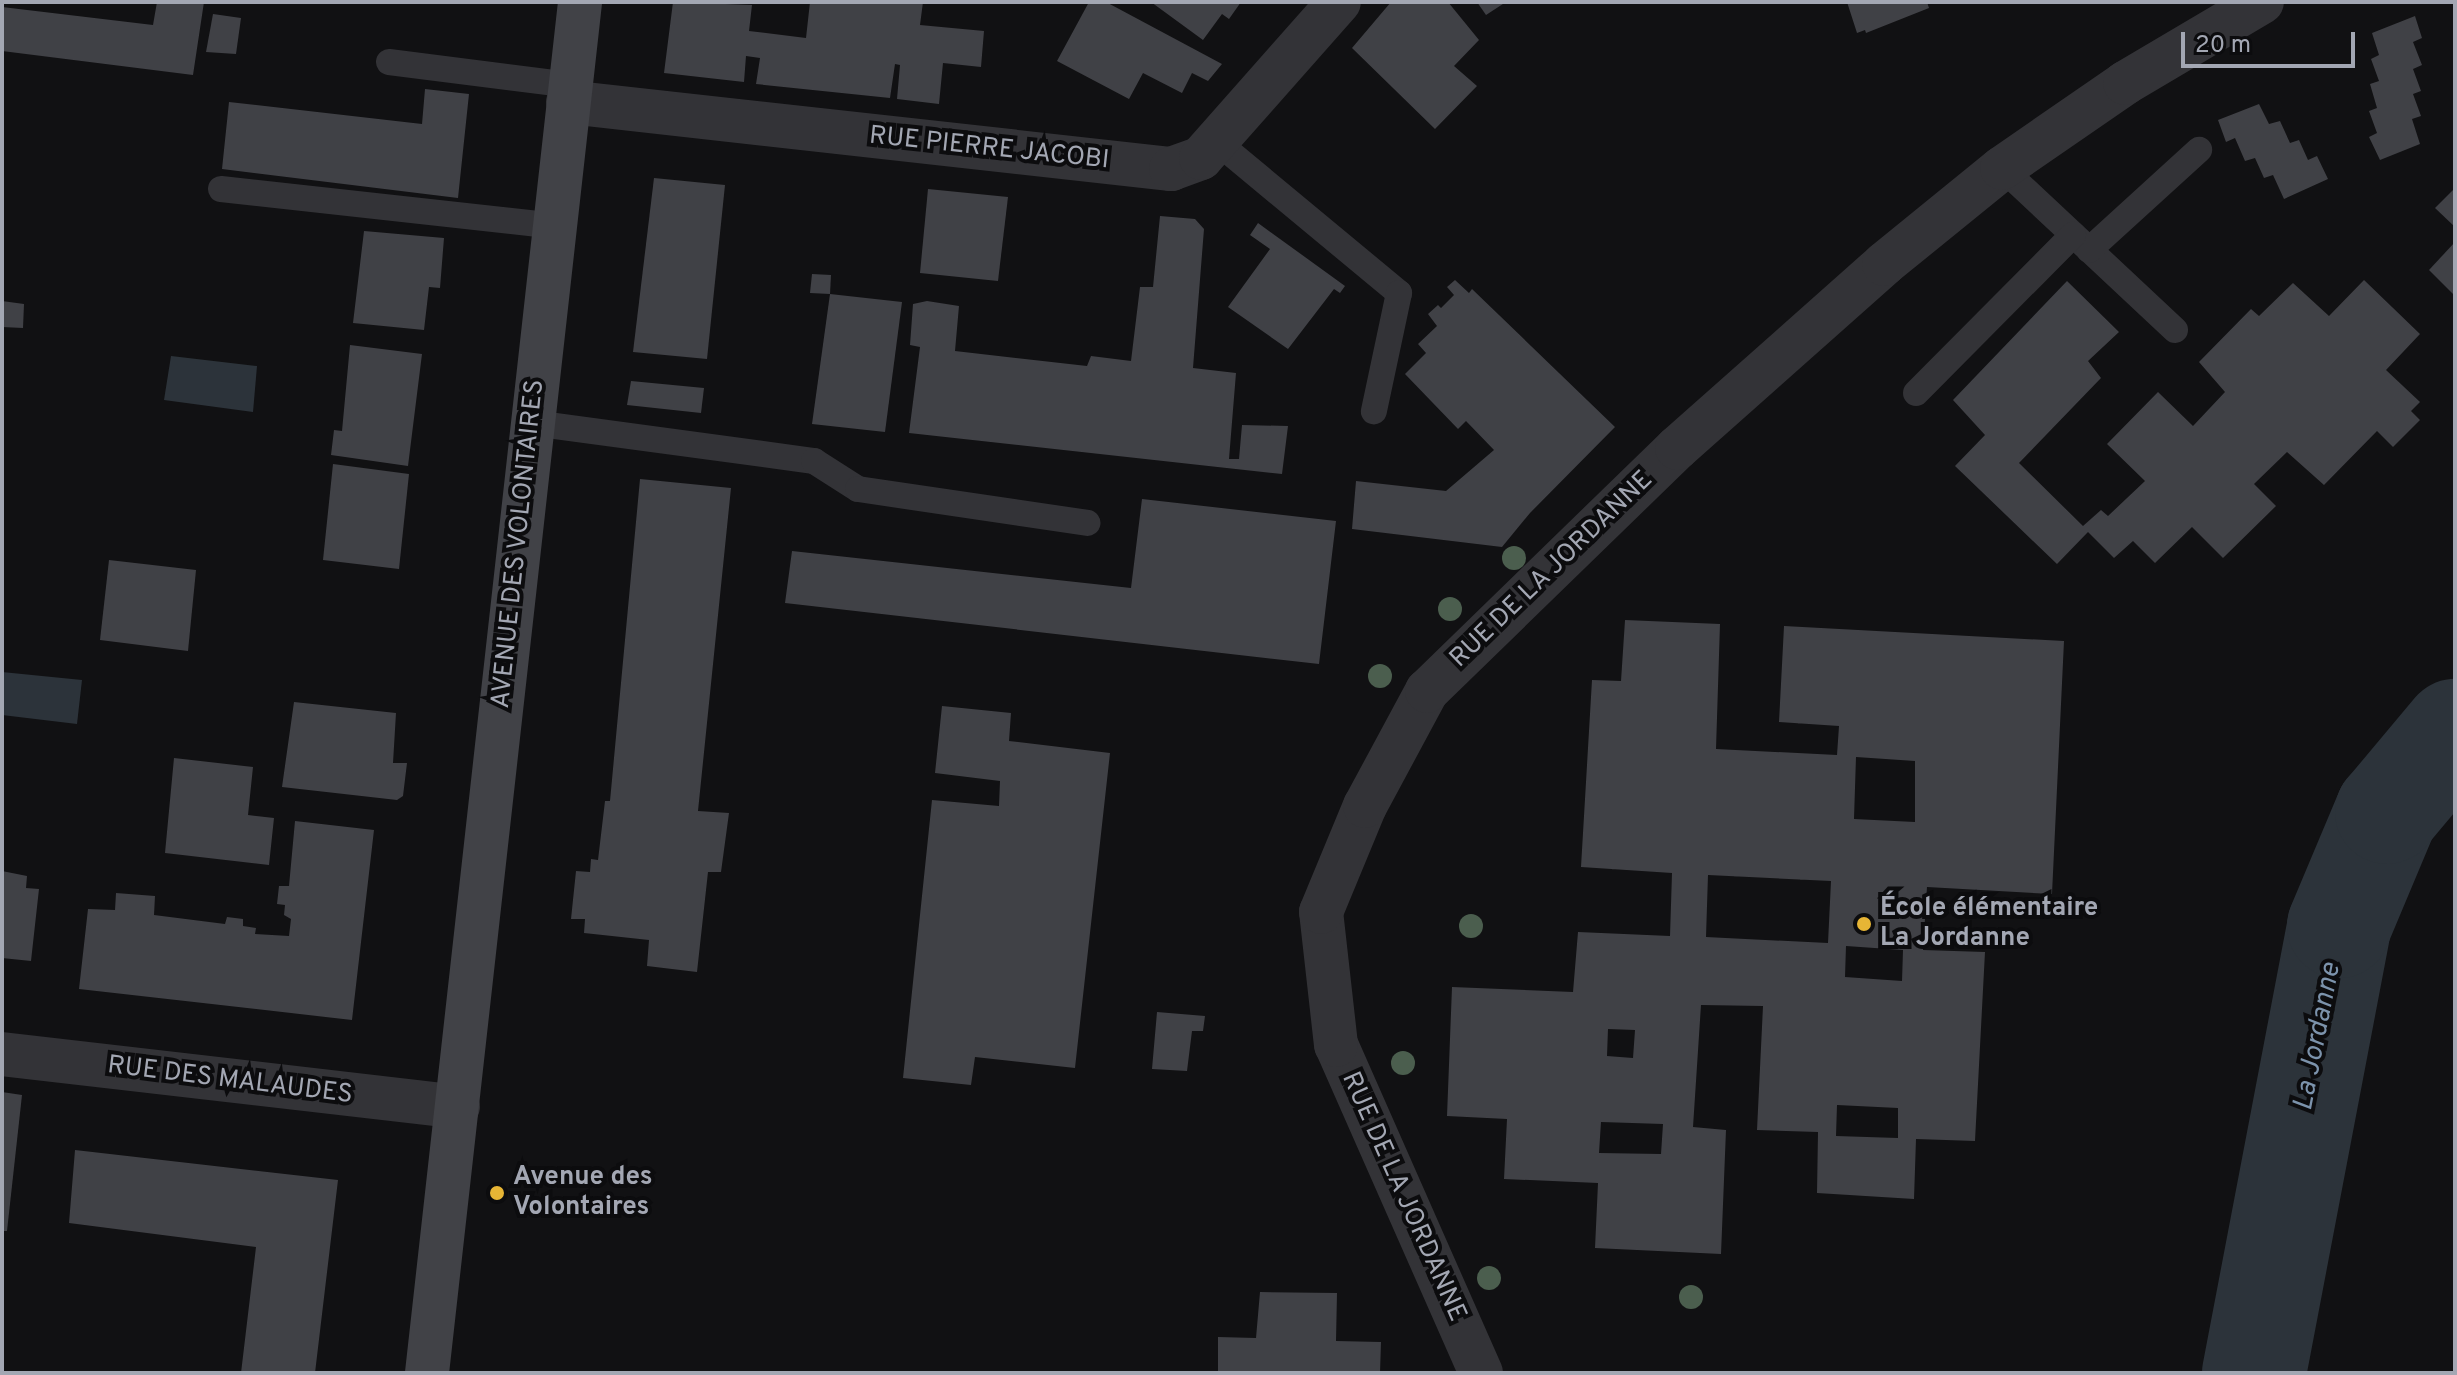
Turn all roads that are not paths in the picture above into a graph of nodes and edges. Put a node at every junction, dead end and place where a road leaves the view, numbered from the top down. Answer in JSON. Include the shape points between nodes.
{"nodes":[{"id":1,"x":580,"y":2,"type":"edge"},
{"id":2,"x":1339,"y":2,"type":"edge"},
{"id":3,"x":2262,"y":2,"type":"edge"},
{"id":4,"x":389,"y":62,"type":"dead end"},
{"id":5,"x":569,"y":93,"type":"junction"},
{"id":6,"x":1216,"y":141,"type":"junction"},
{"id":7,"x":2199,"y":150,"type":"dead end"},
{"id":8,"x":2002,"y":168,"type":"junction"},
{"id":9,"x":221,"y":189,"type":"dead end"},
{"id":10,"x":554,"y":226,"type":"junction"},
{"id":11,"x":2081,"y":242,"type":"junction"},
{"id":12,"x":2175,"y":330,"type":"dead end"},
{"id":13,"x":1916,"y":393,"type":"dead end"},
{"id":14,"x":1374,"y":411,"type":"dead end"},
{"id":15,"x":533,"y":423,"type":"junction"},
{"id":16,"x":1088,"y":523,"type":"dead end"},
{"id":17,"x":2,"y":1054,"type":"edge"},
{"id":18,"x":458,"y":1107,"type":"junction"},
{"id":19,"x":427,"y":1373,"type":"edge"},
{"id":20,"x":1481,"y":1373,"type":"edge"}],
"edges":[{"from":1,"to":5,"type":"main road","name":"AVENUE DES VOLONTAIRES"},
{"from":2,"to":6,"type":"street","name":"RUE PIERRE JACOBI"},
{"from":3,"to":8,"type":"street","name":"RUE DE LA JORDANNE","via":[[2125,83]]},
{"from":4,"to":5,"type":"lane"},
{"from":5,"to":6,"type":"street","name":"RUE PIERRE JACOBI","via":[[1171,169],[1201,158]]},
{"from":5,"to":10,"type":"main road","name":"AVENUE DES VOLONTAIRES"},
{"from":6,"to":14,"type":"lane","via":[[1399,293]]},
{"from":7,"to":11,"type":"lane"},
{"from":8,"to":11,"type":"lane"},
{"from":8,"to":20,"type":"street","name":"RUE DE LA JORDANNE","via":[[1787,347],[1427,691],[1365,806],[1321,912],[1336,1045]]},
{"from":9,"to":10,"type":"lane"},
{"from":10,"to":15,"type":"main road","name":"AVENUE DES VOLONTAIRES"},
{"from":11,"to":12,"type":"lane"},
{"from":11,"to":13,"type":"lane"},
{"from":15,"to":16,"type":"lane","via":[[814,461],[858,489]]},
{"from":15,"to":18,"type":"main road","name":"AVENUE DES VOLONTAIRES"},
{"from":17,"to":18,"type":"street","name":"RUE DES MALAUDES"},
{"from":18,"to":19,"type":"main road","name":"AVENUE DES VOLONTAIRES"}]}
